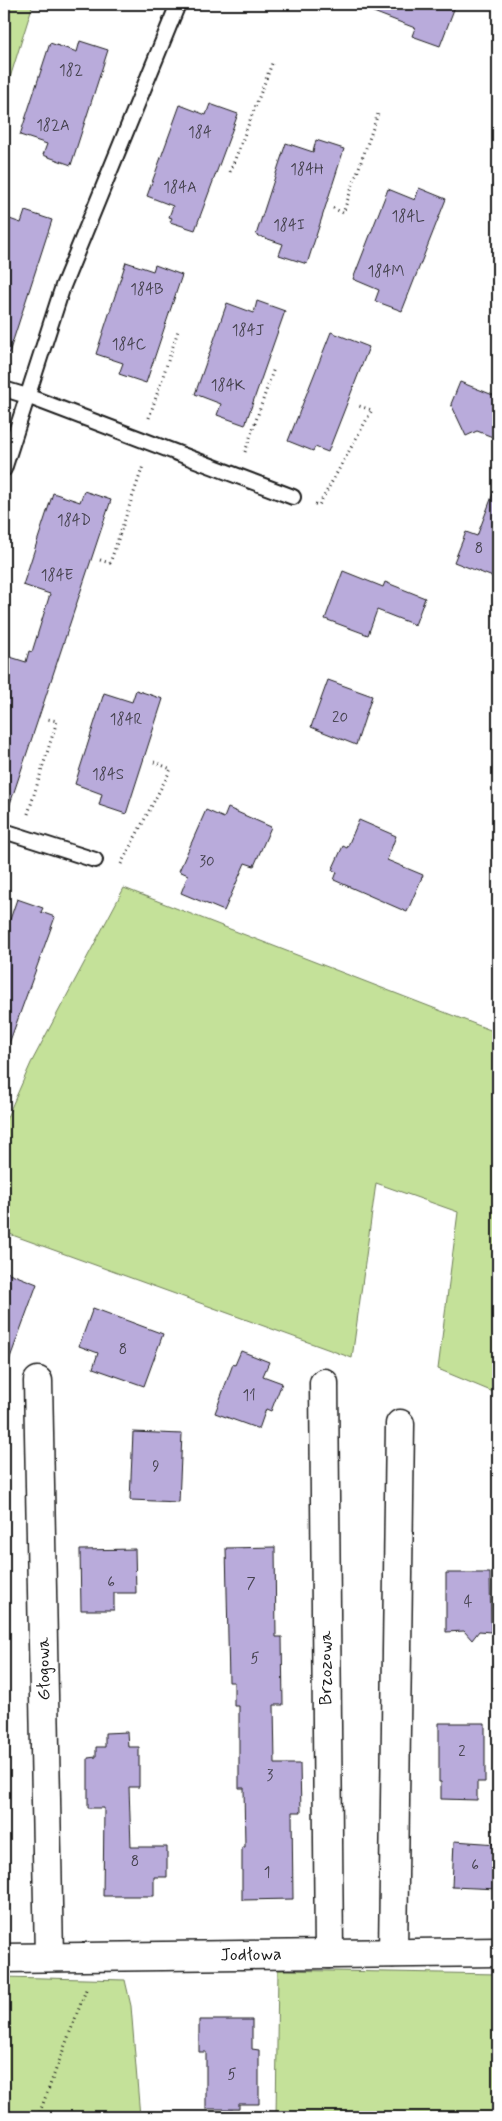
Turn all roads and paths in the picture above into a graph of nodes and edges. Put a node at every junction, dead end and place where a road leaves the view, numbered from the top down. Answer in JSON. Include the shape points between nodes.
{"nodes":[{"id":1,"x":178,"y":4,"type":"edge"},
{"id":2,"x":273,"y":61,"type":"dead end"},
{"id":3,"x":379,"y":111,"type":"dead end"},
{"id":4,"x":230,"y":172,"type":"dead end"},
{"id":5,"x":333,"y":208,"type":"dead end"},
{"id":6,"x":180,"y":328,"type":"dead end"},
{"id":7,"x":274,"y":368,"type":"dead end"},
{"id":8,"x":4,"y":389,"type":"edge"},
{"id":9,"x":27,"y":396,"type":"junction"},
{"id":10,"x":359,"y":406,"type":"dead end"},
{"id":11,"x":146,"y":442,"type":"junction"},
{"id":12,"x":4,"y":469,"type":"edge"},
{"id":13,"x":236,"y":476,"type":"junction"},
{"id":14,"x":293,"y":497,"type":"joint"},
{"id":15,"x":100,"y":560,"type":"dead end"},
{"id":16,"x":47,"y":719,"type":"dead end"},
{"id":17,"x":154,"y":762,"type":"dead end"},
{"id":18,"x":4,"y":831,"type":"edge"},
{"id":19,"x":21,"y":836,"type":"junction"},
{"id":20,"x":94,"y":860,"type":"joint"},
{"id":21,"x":38,"y":1381,"type":"dead end"},
{"id":22,"x":324,"y":1383,"type":"dead end"},
{"id":23,"x":400,"y":1424,"type":"dead end"},
{"id":24,"x":498,"y":1952,"type":"edge"},
{"id":25,"x":394,"y":1953,"type":"junction"},
{"id":26,"x":329,"y":1954,"type":"junction"},
{"id":27,"x":49,"y":1957,"type":"junction"},
{"id":28,"x":100,"y":1957,"type":"junction"},
{"id":29,"x":4,"y":1958,"type":"edge"},
{"id":30,"x":38,"y":2117,"type":"edge"}],
"edges":[{"from":1,"to":9,"type":"lane","via":[[63,286]]},
{"from":2,"to":4,"type":"path"},
{"from":3,"to":5,"type":"path","via":[[343,213]]},
{"from":6,"to":11,"type":"path"},
{"from":7,"to":13,"type":"path"},
{"from":8,"to":9,"type":"lane"},
{"from":9,"to":11,"type":"lane"},
{"from":9,"to":12,"type":"lane"},
{"from":10,"to":14,"type":"path","via":[[372,410],[318,505]]},
{"from":11,"to":13,"type":"lane"},
{"from":11,"to":15,"type":"path","via":[[110,563]]},
{"from":13,"to":14,"type":"lane"},
{"from":16,"to":19,"type":"path","via":[[56,721]]},
{"from":17,"to":20,"type":"path","via":[[171,769],[120,866]]},
{"from":18,"to":19,"type":"lane"},
{"from":19,"to":20,"type":"lane"},
{"from":21,"to":27,"type":"street","name":"Głogowa"},
{"from":22,"to":26,"type":"street","name":"Brzozowa"},
{"from":23,"to":25,"type":"street"},
{"from":24,"to":25,"type":"street","name":"Jodłowa"},
{"from":25,"to":26,"type":"street","name":"Jodłowa"},
{"from":26,"to":28,"type":"street","name":"Jodłowa"},
{"from":27,"to":28,"type":"street","name":"Jodłowa"},
{"from":27,"to":29,"type":"street","name":"Jodłowa"},
{"from":28,"to":30,"type":"path"}]}
